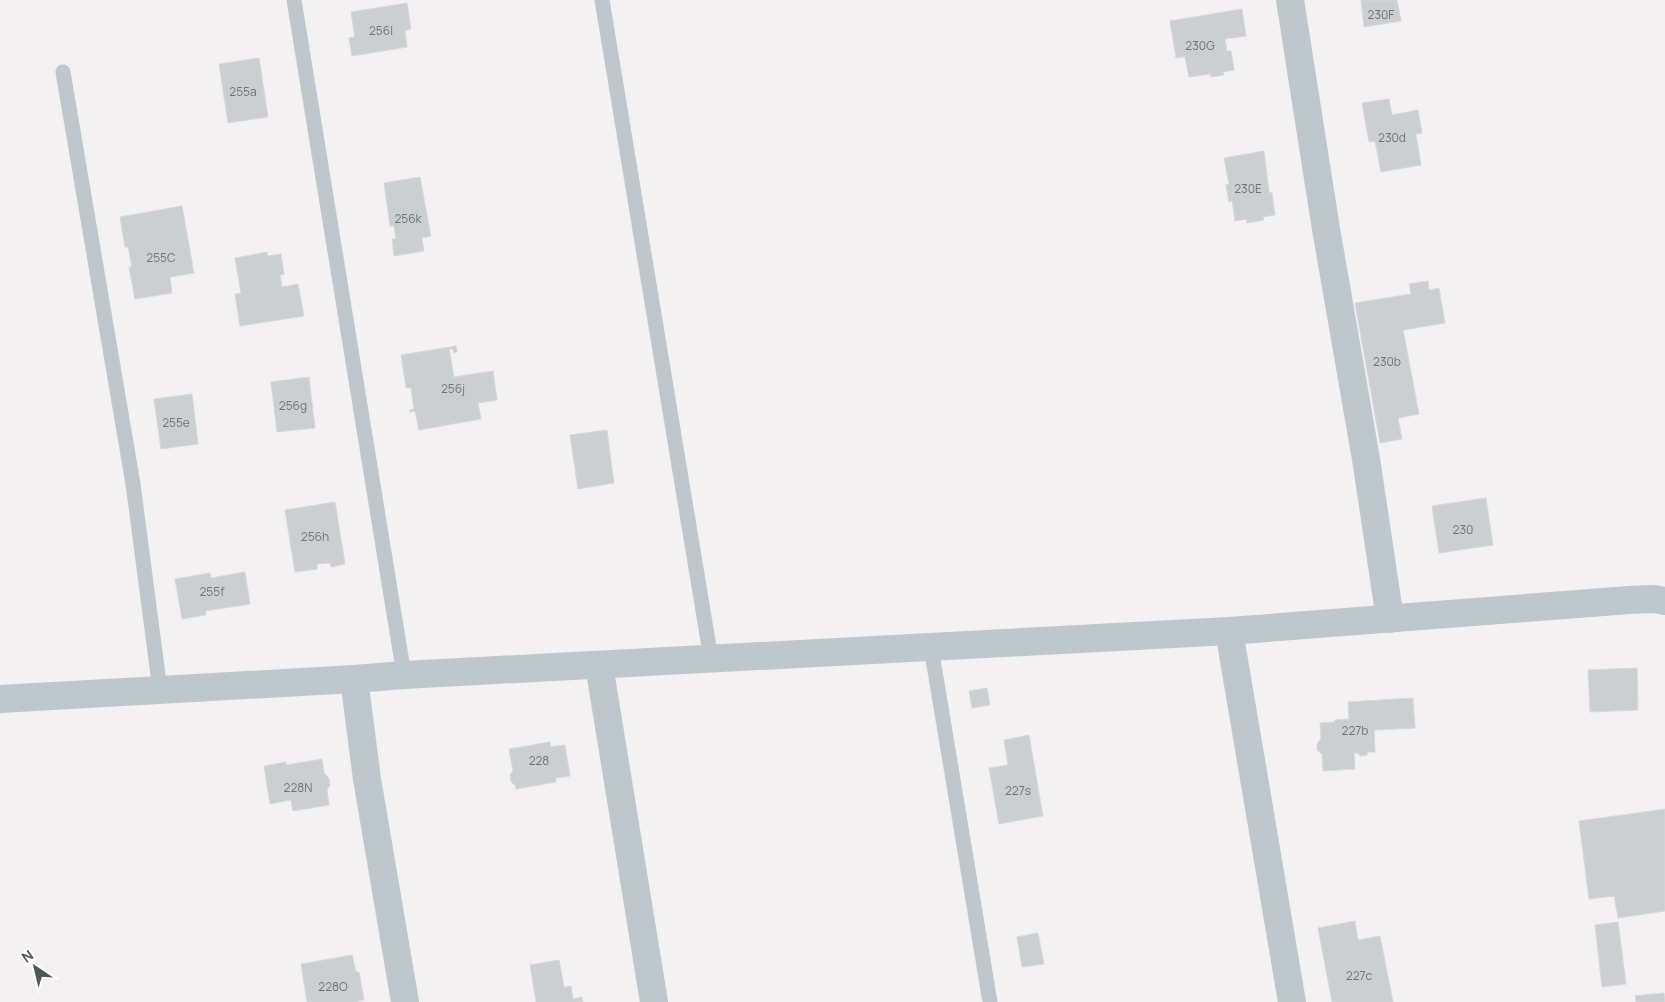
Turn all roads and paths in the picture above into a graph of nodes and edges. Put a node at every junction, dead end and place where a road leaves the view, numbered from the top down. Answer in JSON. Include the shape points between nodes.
{"nodes":[{"id":1,"x":294,"y":0,"type":"edge"},
{"id":2,"x":602,"y":0,"type":"edge"},
{"id":3,"x":1290,"y":0,"type":"edge"},
{"id":4,"x":63,"y":72,"type":"dead end"},
{"id":5,"x":1665,"y":601,"type":"edge"},
{"id":6,"x":1390,"y":619,"type":"junction"},
{"id":7,"x":1229,"y":631,"type":"junction"},
{"id":8,"x":931,"y":647,"type":"junction"},
{"id":9,"x":711,"y":659,"type":"junction"},
{"id":10,"x":599,"y":664,"type":"junction"},
{"id":11,"x":404,"y":675,"type":"junction"},
{"id":12,"x":354,"y":679,"type":"junction"},
{"id":13,"x":160,"y":690,"type":"junction"},
{"id":14,"x":0,"y":698,"type":"edge"},
{"id":15,"x":404,"y":1002,"type":"edge"},
{"id":16,"x":654,"y":1002,"type":"edge"},
{"id":17,"x":990,"y":1002,"type":"edge"},
{"id":18,"x":1292,"y":1002,"type":"edge"}],
"edges":[{"from":1,"to":11,"type":"lane"},
{"from":2,"to":9,"type":"lane"},
{"from":3,"to":6,"type":"street"},
{"from":4,"to":13,"type":"lane","via":[[133,484]]},
{"from":5,"to":6,"type":"street","via":[[1628,600]]},
{"from":6,"to":7,"type":"street"},
{"from":7,"to":8,"type":"street"},
{"from":7,"to":18,"type":"street"},
{"from":8,"to":9,"type":"street"},
{"from":8,"to":17,"type":"lane"},
{"from":9,"to":10,"type":"street"},
{"from":10,"to":11,"type":"street"},
{"from":10,"to":16,"type":"street"},
{"from":11,"to":12,"type":"street"},
{"from":12,"to":13,"type":"street"},
{"from":12,"to":15,"type":"street","via":[[367,780]]},
{"from":13,"to":14,"type":"street"}]}
